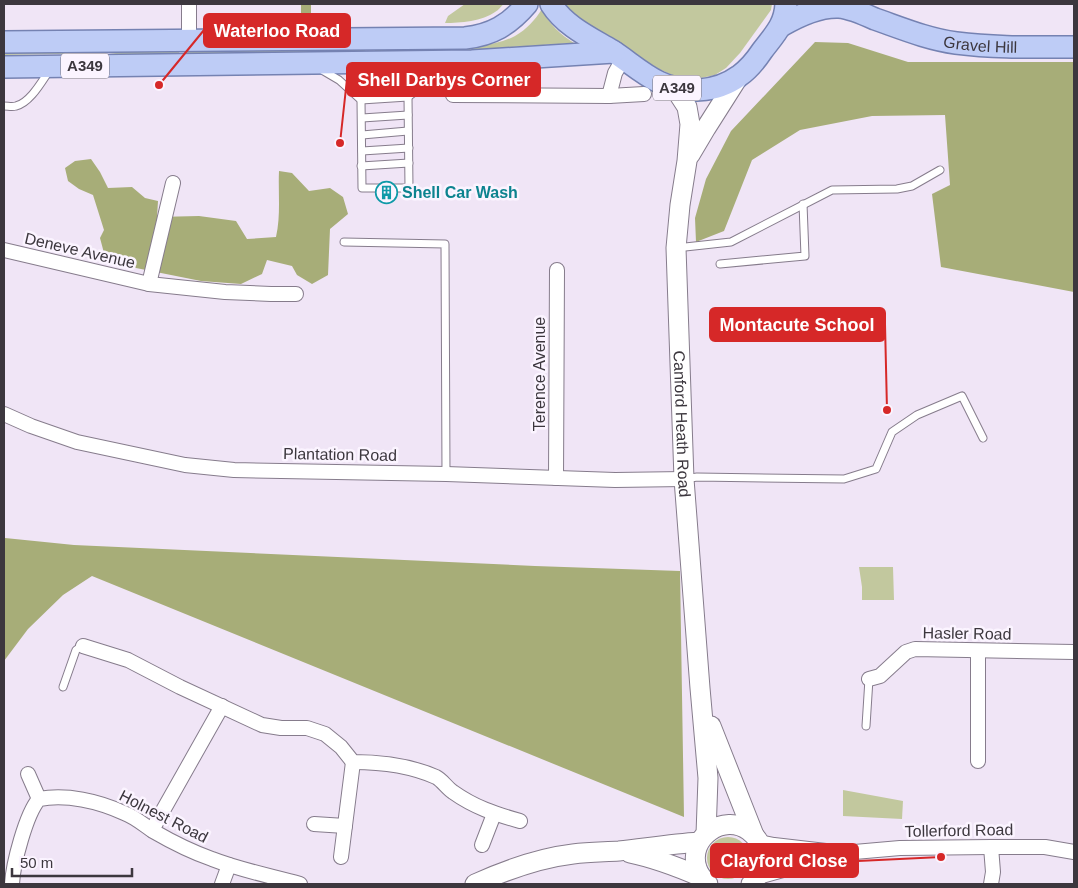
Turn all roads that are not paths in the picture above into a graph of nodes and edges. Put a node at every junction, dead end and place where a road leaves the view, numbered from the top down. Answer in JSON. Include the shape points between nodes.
{"nodes":[{"id":1,"x":189,"y":4,"type":"edge"},
{"id":2,"x":527,"y":4,"type":"edge"},
{"id":3,"x":551,"y":4,"type":"edge"},
{"id":4,"x":786,"y":4,"type":"edge"},
{"id":5,"x":864,"y":4,"type":"edge"},
{"id":6,"x":888,"y":23,"type":"junction"},
{"id":7,"x":781,"y":26,"type":"junction"},
{"id":8,"x":189,"y":41,"type":"junction"},
{"id":9,"x":4,"y":42,"type":"edge"},
{"id":10,"x":1074,"y":47,"type":"edge"},
{"id":11,"x":618,"y":55,"type":"junction"},
{"id":12,"x":456,"y":61,"type":"junction"},
{"id":13,"x":310,"y":63,"type":"junction"},
{"id":14,"x":52,"y":66,"type":"junction"},
{"id":15,"x":4,"y":67,"type":"edge"},
{"id":16,"x":739,"y":76,"type":"junction"},
{"id":17,"x":674,"y":87,"type":"junction"},
{"id":18,"x":644,"y":94,"type":"dead end"},
{"id":19,"x":453,"y":95,"type":"dead end"},
{"id":20,"x":609,"y":96,"type":"junction"},
{"id":21,"x":408,"y":97,"type":"junction"},
{"id":22,"x":362,"y":100,"type":"junction"},
{"id":23,"x":4,"y":106,"type":"edge"},
{"id":24,"x":408,"y":115,"type":"junction"},
{"id":25,"x":362,"y":118,"type":"junction"},
{"id":26,"x":408,"y":131,"type":"junction"},
{"id":27,"x":362,"y":135,"type":"junction"},
{"id":28,"x":409,"y":148,"type":"junction"},
{"id":29,"x":362,"y":151,"type":"junction"},
{"id":30,"x":686,"y":161,"type":"junction"},
{"id":31,"x":408,"y":163,"type":"junction"},
{"id":32,"x":362,"y":166,"type":"junction"},
{"id":33,"x":940,"y":170,"type":"dead end"},
{"id":34,"x":173,"y":183,"type":"dead end"},
{"id":35,"x":803,"y":204,"type":"junction"},
{"id":36,"x":344,"y":242,"type":"dead end"},
{"id":37,"x":676,"y":248,"type":"junction"},
{"id":38,"x":4,"y":250,"type":"edge"},
{"id":39,"x":720,"y":264,"type":"dead end"},
{"id":40,"x":557,"y":270,"type":"dead end"},
{"id":41,"x":149,"y":284,"type":"junction"},
{"id":42,"x":296,"y":294,"type":"dead end"},
{"id":43,"x":4,"y":414,"type":"edge"},
{"id":44,"x":983,"y":438,"type":"dead end"},
{"id":45,"x":446,"y":474,"type":"junction"},
{"id":46,"x":556,"y":478,"type":"junction"},
{"id":47,"x":684,"y":479,"type":"junction"},
{"id":48,"x":83,"y":646,"type":"joint"},
{"id":49,"x":978,"y":651,"type":"junction"},
{"id":50,"x":1074,"y":652,"type":"edge"},
{"id":51,"x":869,"y":679,"type":"joint"},
{"id":52,"x":63,"y":687,"type":"dead end"},
{"id":53,"x":700,"y":688,"type":"junction"},
{"id":54,"x":222,"y":706,"type":"junction"},
{"id":55,"x":866,"y":726,"type":"dead end"},
{"id":56,"x":978,"y":761,"type":"dead end"},
{"id":57,"x":353,"y":762,"type":"junction"},
{"id":58,"x":28,"y":774,"type":"dead end"},
{"id":59,"x":39,"y":799,"type":"junction"},
{"id":60,"x":494,"y":814,"type":"junction"},
{"id":61,"x":520,"y":821,"type":"dead end"},
{"id":62,"x":314,"y":824,"type":"dead end"},
{"id":63,"x":345,"y":826,"type":"junction"},
{"id":64,"x":152,"y":830,"type":"junction"},
{"id":65,"x":702,"y":838,"type":"junction"},
{"id":66,"x":756,"y":838,"type":"junction"},
{"id":67,"x":482,"y":845,"type":"dead end"},
{"id":68,"x":991,"y":847,"type":"junction"},
{"id":69,"x":619,"y":851,"type":"junction"},
{"id":70,"x":1074,"y":852,"type":"edge"},
{"id":71,"x":844,"y":853,"type":"junction"},
{"id":72,"x":341,"y":857,"type":"dead end"},
{"id":73,"x":229,"y":865,"type":"junction"},
{"id":74,"x":704,"y":881,"type":"edge"},
{"id":75,"x":753,"y":882,"type":"edge"},
{"id":76,"x":12,"y":884,"type":"edge"},
{"id":77,"x":222,"y":884,"type":"edge"},
{"id":78,"x":300,"y":884,"type":"edge"},
{"id":79,"x":475,"y":884,"type":"edge"},
{"id":80,"x":991,"y":884,"type":"edge"}],
"edges":[{"from":1,"to":8,"type":"street"},
{"from":2,"to":8,"type":"main road","number":"A349","via":[[501,28],[477,37]]},
{"from":3,"to":11,"type":"main road","number":"A349","via":[[573,27]]},
{"from":4,"to":7,"type":"main road","number":"A349"},
{"from":5,"to":6,"type":"main road","name":"Gravel Hill","number":"A349"},
{"from":6,"to":7,"type":"main road","name":"Gravel Hill","number":"A349","via":[[840,7],[822,8]]},
{"from":6,"to":10,"type":"main road","name":"Gravel Hill","number":"A349","via":[[913,34],[954,43]]},
{"from":7,"to":16,"type":"main road","number":"A349"},
{"from":8,"to":9,"type":"main road","number":"A349"},
{"from":11,"to":12,"type":"main road","number":"A349"},
{"from":11,"to":17,"type":"main road","number":"A349","via":[[658,82]]},
{"from":11,"to":20,"type":"street"},
{"from":12,"to":13,"type":"main road","number":"A349"},
{"from":12,"to":21,"type":"lane"},
{"from":13,"to":14,"type":"main road","number":"A349"},
{"from":13,"to":22,"type":"lane","via":[[339,80]]},
{"from":14,"to":15,"type":"main road","number":"A349"},
{"from":14,"to":23,"type":"lane","via":[[25,102]]},
{"from":16,"to":17,"type":"main road","number":"A349","via":[[710,89]]},
{"from":16,"to":30,"type":"main road","name":"Canford Heath Road"},
{"from":17,"to":30,"type":"main road","name":"Canford Heath Road","via":[[687,107],[690,124]]},
{"from":18,"to":20,"type":"street"},
{"from":19,"to":20,"type":"street"},
{"from":21,"to":22,"type":"lane"},
{"from":21,"to":24,"type":"lane"},
{"from":22,"to":25,"type":"lane"},
{"from":24,"to":25,"type":"lane"},
{"from":24,"to":26,"type":"lane"},
{"from":25,"to":27,"type":"lane"},
{"from":26,"to":27,"type":"lane"},
{"from":26,"to":28,"type":"lane"},
{"from":27,"to":29,"type":"lane"},
{"from":28,"to":29,"type":"lane"},
{"from":28,"to":31,"type":"lane"},
{"from":29,"to":32,"type":"lane"},
{"from":30,"to":37,"type":"main road","name":"Canford Heath Road"},
{"from":31,"to":32,"type":"lane"},
{"from":31,"to":32,"type":"lane","via":[[409,188],[362,188]]},
{"from":33,"to":35,"type":"lane","via":[[912,186],[832,190]]},
{"from":34,"to":41,"type":"street","name":"Deneve Avenue"},
{"from":35,"to":37,"type":"lane","via":[[730,242]]},
{"from":35,"to":39,"type":"lane","via":[[805,256]]},
{"from":36,"to":45,"type":"lane","via":[[446,244]]},
{"from":37,"to":47,"type":"main road","name":"Canford Heath Road"},
{"from":38,"to":41,"type":"street","name":"Deneve Avenue"},
{"from":40,"to":46,"type":"street","name":"Terence Avenue"},
{"from":41,"to":42,"type":"street","name":"Deneve Avenue","via":[[225,292]]},
{"from":43,"to":45,"type":"street","name":"Plantation Road","via":[[77,442],[185,465],[234,470]]},
{"from":44,"to":47,"type":"lane","via":[[962,396],[917,415],[892,432],[876,469],[844,479]]},
{"from":45,"to":46,"type":"street","name":"Plantation Road"},
{"from":46,"to":47,"type":"street","name":"Plantation Road"},
{"from":47,"to":53,"type":"main road","name":"Canford Heath Road"},
{"from":48,"to":52,"type":"lane","via":[[76,650]]},
{"from":48,"to":54,"type":"street","via":[[128,660]]},
{"from":49,"to":50,"type":"street","name":"Hasler Road"},
{"from":49,"to":51,"type":"street","name":"Hasler Road","via":[[915,649],[906,652],[880,676]]},
{"from":49,"to":56,"type":"street"},
{"from":51,"to":55,"type":"lane"},
{"from":53,"to":65,"type":"main road","name":"Canford Heath Road","via":[[708,778]]},
{"from":53,"to":66,"type":"main road","name":"Canford Heath Road","via":[[709,722]]},
{"from":54,"to":57,"type":"street","via":[[262,725],[307,728],[325,734]]},
{"from":54,"to":64,"type":"street"},
{"from":57,"to":60,"type":"street","via":[[408,767],[438,778],[452,792]]},
{"from":57,"to":63,"type":"street"},
{"from":58,"to":59,"type":"street"},
{"from":59,"to":64,"type":"street","name":"Holnest Road","via":[[64,796],[93,802],[125,813]]},
{"from":59,"to":76,"type":"street","via":[[33,806],[20,843]]},
{"from":60,"to":61,"type":"street"},
{"from":60,"to":67,"type":"street"},
{"from":62,"to":63,"type":"street"},
{"from":63,"to":72,"type":"street"},
{"from":64,"to":73,"type":"street","name":"Holnest Road","via":[[175,844]]},
{"from":65,"to":66,"type":"main road","via":[[725,824],[745,828]]},
{"from":65,"to":69,"type":"main road"},
{"from":65,"to":74,"type":"main road","name":"Canford Heath Road","via":[[695,860]]},
{"from":66,"to":71,"type":"street","name":"Tollerford Road","via":[[774,845]]},
{"from":66,"to":75,"type":"main road","name":"Canford Heath Road","via":[[763,859],[762,869]]},
{"from":68,"to":70,"type":"street","name":"Tollerford Road","via":[[1044,847]]},
{"from":68,"to":71,"type":"street","name":"Tollerford Road","via":[[900,848]]},
{"from":68,"to":80,"type":"street"},
{"from":69,"to":74,"type":"main road","via":[[675,866]]},
{"from":69,"to":79,"type":"main road","via":[[572,854],[533,862]]},
{"from":71,"to":75,"type":"street","name":"Tollerford Road"},
{"from":73,"to":77,"type":"street"},
{"from":73,"to":78,"type":"street","name":"Holnest Road"}]}
